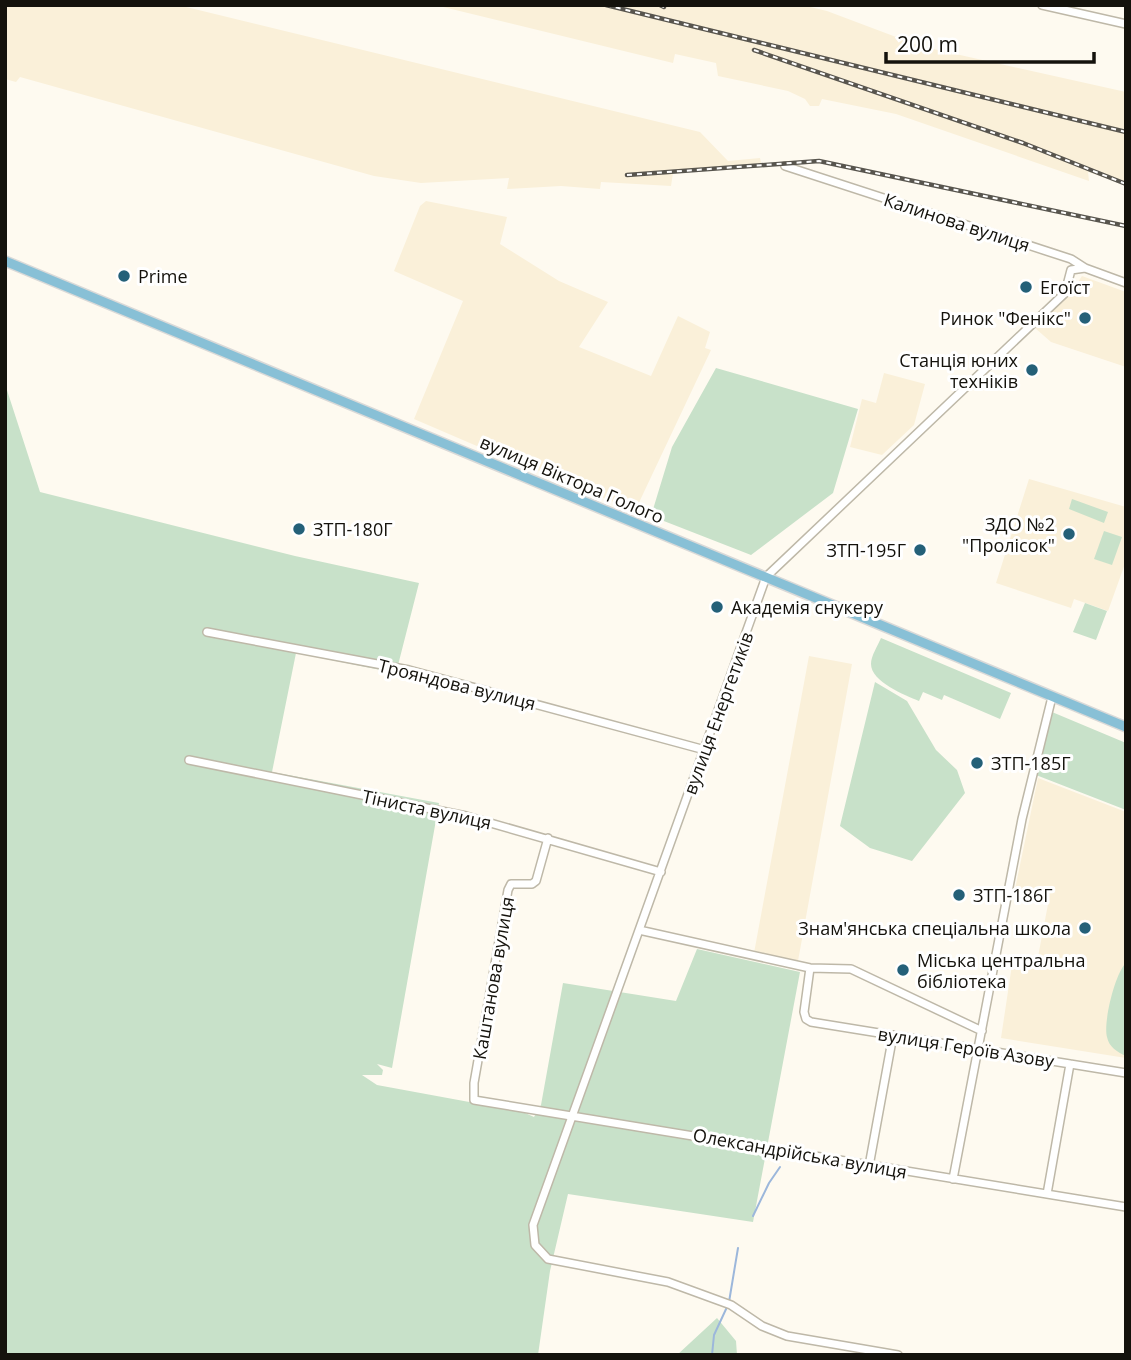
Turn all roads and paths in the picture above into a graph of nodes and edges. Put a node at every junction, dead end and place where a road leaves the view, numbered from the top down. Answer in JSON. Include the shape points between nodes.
{"nodes":[{"id":1,"x":1042,"y":5,"type":"edge"},
{"id":2,"x":1126,"y":24,"type":"edge"},
{"id":3,"x":785,"y":166,"type":"dead end"},
{"id":4,"x":5,"y":261,"type":"edge"},
{"id":5,"x":1085,"y":268,"type":"junction"},
{"id":6,"x":1126,"y":283,"type":"edge"},
{"id":7,"x":766,"y":578,"type":"junction"},
{"id":8,"x":207,"y":632,"type":"dead end"},
{"id":9,"x":1052,"y":697,"type":"junction"},
{"id":10,"x":1126,"y":727,"type":"edge"},
{"id":11,"x":705,"y":750,"type":"junction"},
{"id":12,"x":189,"y":760,"type":"dead end"},
{"id":13,"x":548,"y":838,"type":"junction"},
{"id":14,"x":661,"y":872,"type":"junction"},
{"id":15,"x":639,"y":930,"type":"junction"},
{"id":16,"x":810,"y":968,"type":"junction"},
{"id":17,"x":982,"y":1031,"type":"junction"},
{"id":18,"x":893,"y":1035,"type":"junction"},
{"id":19,"x":979,"y":1048,"type":"junction"},
{"id":20,"x":1070,"y":1064,"type":"junction"},
{"id":21,"x":1126,"y":1073,"type":"edge"},
{"id":22,"x":474,"y":1100,"type":"joint"},
{"id":23,"x":571,"y":1116,"type":"junction"},
{"id":24,"x":869,"y":1166,"type":"junction"},
{"id":25,"x":953,"y":1179,"type":"junction"},
{"id":26,"x":1047,"y":1194,"type":"junction"},
{"id":27,"x":1126,"y":1207,"type":"edge"},
{"id":28,"x":898,"y":1355,"type":"edge"}],
"edges":[{"from":1,"to":2,"type":"street"},
{"from":3,"to":5,"type":"street","name":"Калинова вулиця"},
{"from":4,"to":7,"type":"main road","name":"вулиця Віктора Голого"},
{"from":5,"to":6,"type":"street","name":"Калинова вулиця"},
{"from":5,"to":7,"type":"street","name":"вулиця Енергетиків","via":[[1071,271],[1065,293]]},
{"from":7,"to":9,"type":"main road","name":"вулиця Віктора Голого"},
{"from":7,"to":11,"type":"street","name":"вулиця Енергетиків"},
{"from":8,"to":11,"type":"street","name":"Трояндова вулиця","via":[[409,670]]},
{"from":9,"to":10,"type":"main road","name":"вулиця Віктора Голого"},
{"from":9,"to":17,"type":"street","via":[[1022,819]]},
{"from":11,"to":14,"type":"street","name":"вулиця Енергетиків"},
{"from":12,"to":13,"type":"street","name":"Тіниста вулиця","via":[[466,816]]},
{"from":13,"to":14,"type":"street","name":"Тіниста вулиця"},
{"from":13,"to":22,"type":"street","name":"Каштанова вулиця","via":[[536,881],[511,884],[508,890]]},
{"from":14,"to":15,"type":"street","name":"вулиця Енергетиків"},
{"from":15,"to":16,"type":"street"},
{"from":15,"to":23,"type":"street","name":"вулиця Енергетиків"},
{"from":16,"to":17,"type":"street","via":[[851,969]]},
{"from":16,"to":18,"type":"street","name":"вулиця Героїв Азову","via":[[806,1019]]},
{"from":17,"to":19,"type":"street"},
{"from":18,"to":19,"type":"street","name":"вулиця Героїв Азову"},
{"from":18,"to":24,"type":"street"},
{"from":19,"to":20,"type":"street","name":"вулиця Героїв Азову"},
{"from":19,"to":25,"type":"street"},
{"from":20,"to":21,"type":"street","name":"вулиця Героїв Азову"},
{"from":20,"to":26,"type":"street"},
{"from":22,"to":23,"type":"street","name":"Олександрійська вулиця"},
{"from":23,"to":24,"type":"street","name":"Олександрійська вулиця"},
{"from":23,"to":28,"type":"street","name":"вулиця Енергетиків","via":[[532,1235],[540,1253],[558,1263],[677,1285],[730,1304],[762,1326],[787,1336]]},
{"from":24,"to":25,"type":"street","name":"Олександрійська вулиця"},
{"from":25,"to":26,"type":"street","name":"Олександрійська вулиця"},
{"from":26,"to":27,"type":"street","name":"Олександрійська вулиця"}]}
